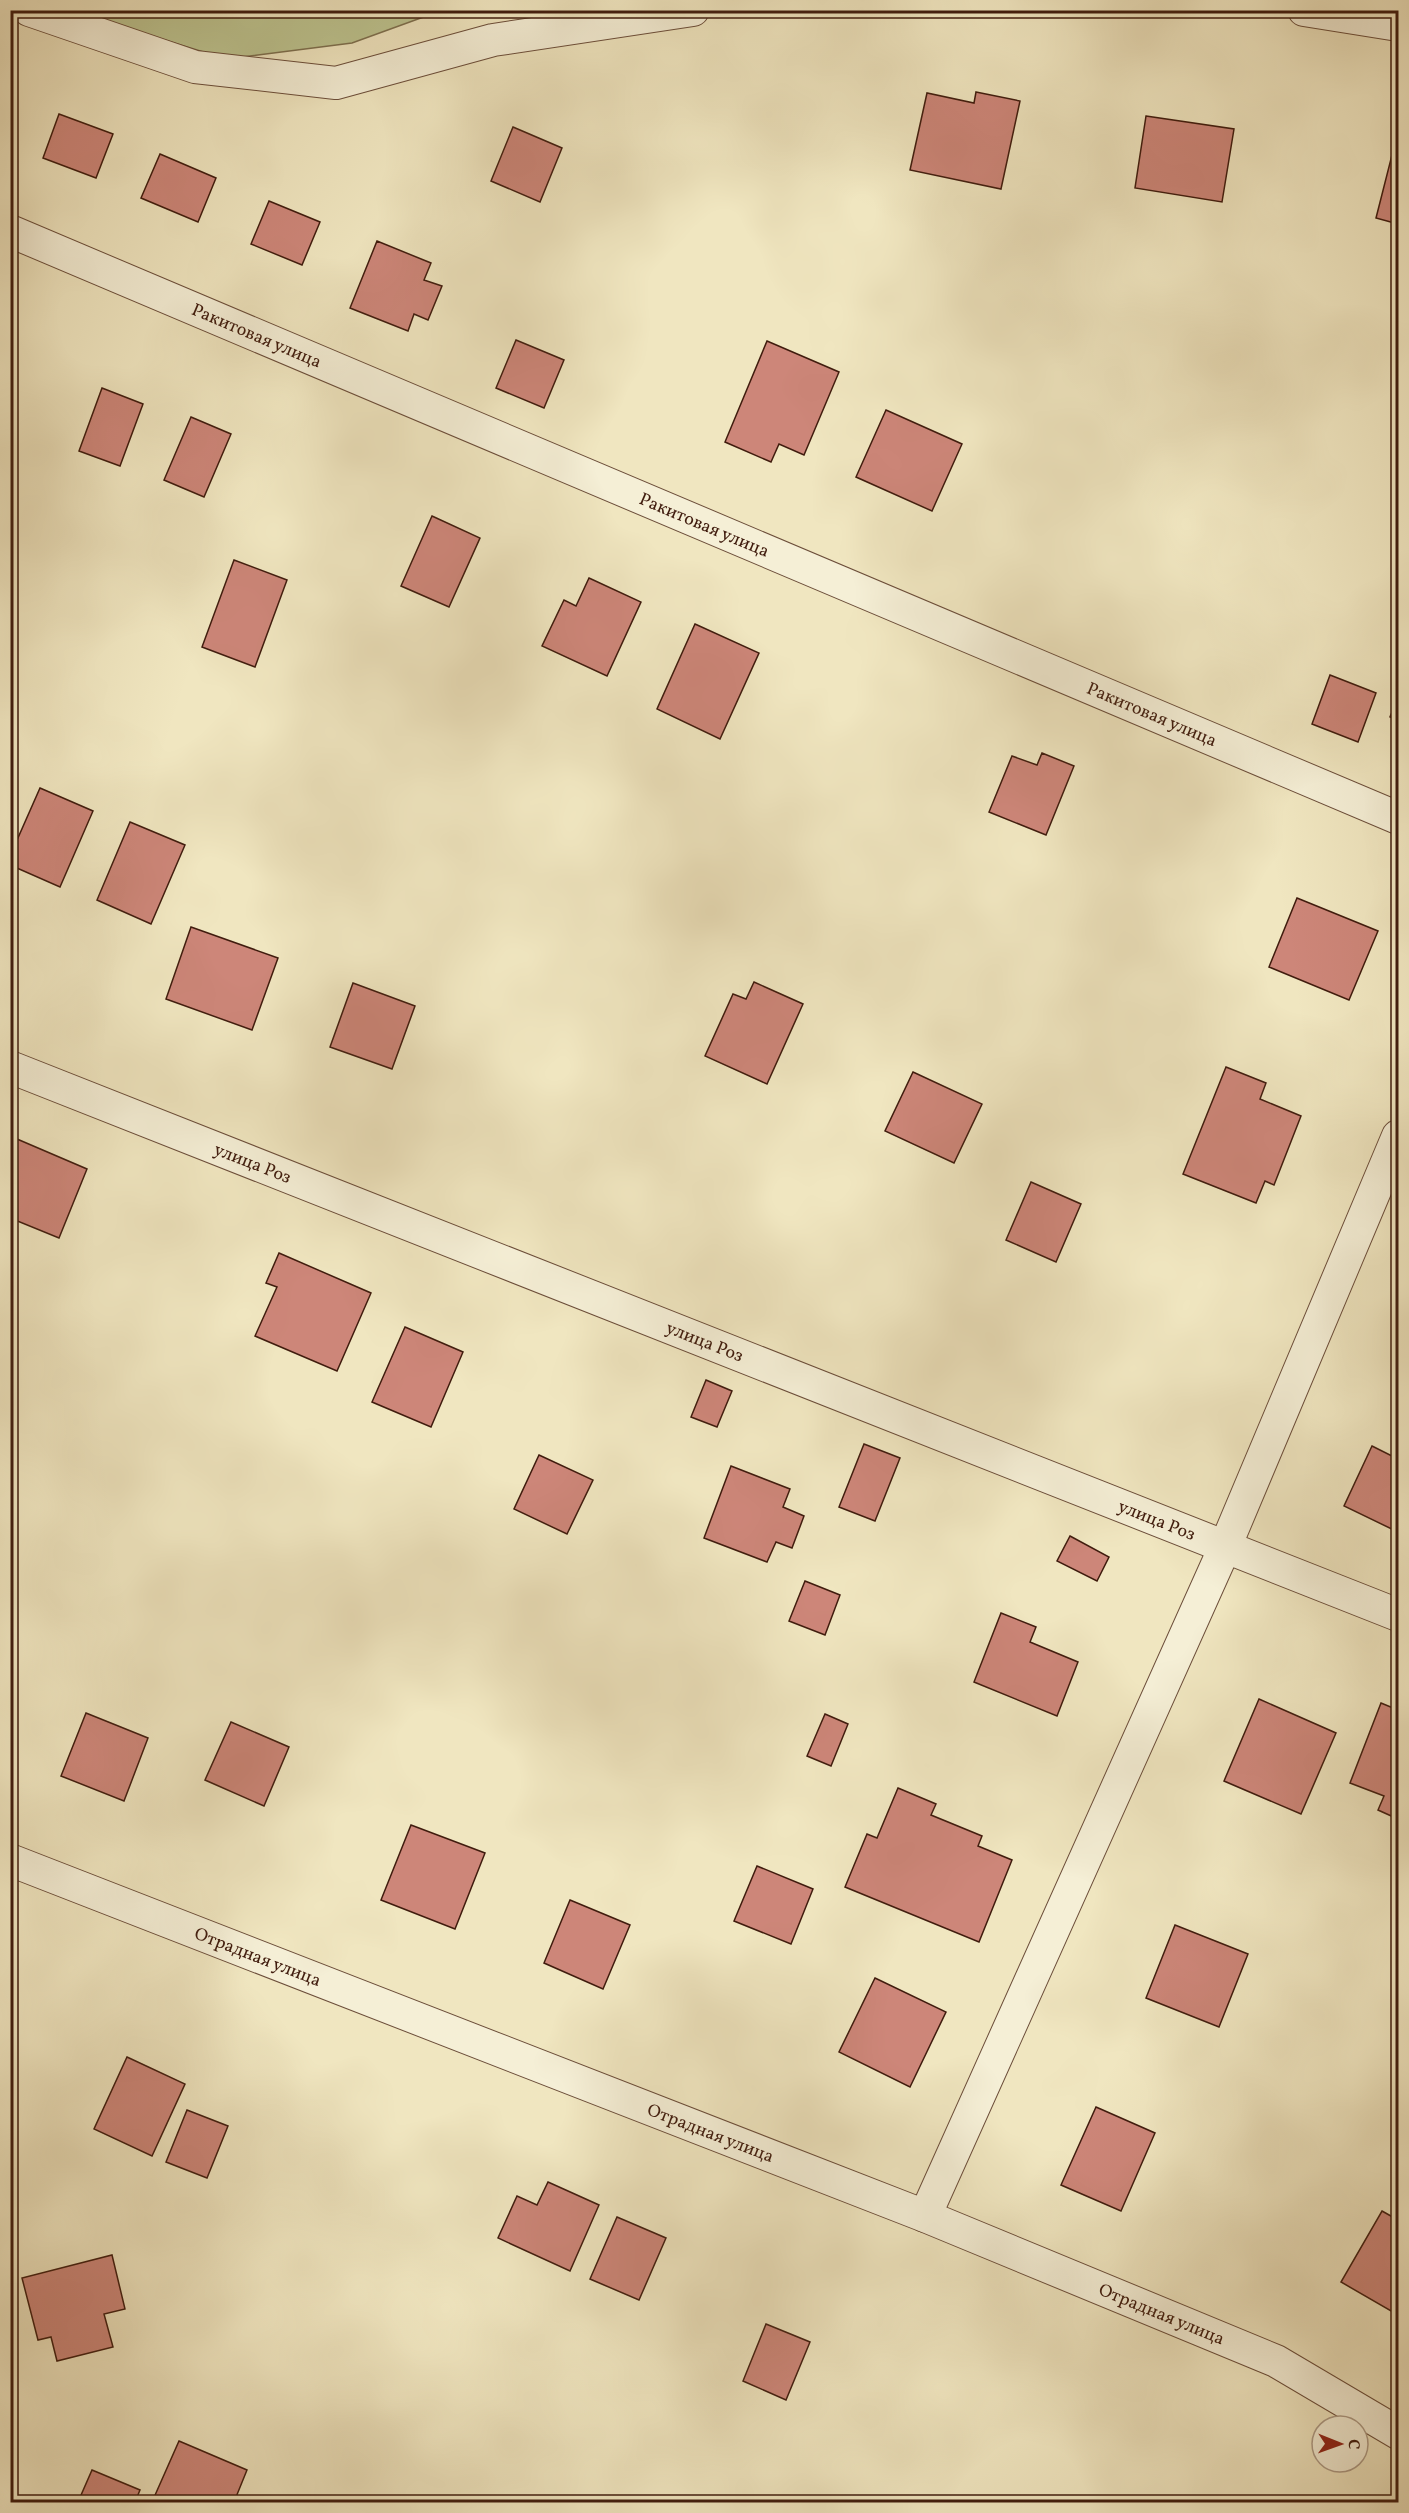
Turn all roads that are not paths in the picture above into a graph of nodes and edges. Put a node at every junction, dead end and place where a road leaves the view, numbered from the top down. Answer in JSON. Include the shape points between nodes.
{"nodes":[{"id":1,"x":29,"y":10,"type":"edge"},
{"id":2,"x":693,"y":10,"type":"edge"},
{"id":3,"x":1304,"y":10,"type":"edge"},
{"id":4,"x":1398,"y":25,"type":"edge"},
{"id":5,"x":10,"y":231,"type":"edge"},
{"id":6,"x":1398,"y":818,"type":"edge"},
{"id":7,"x":10,"y":1067,"type":"edge"},
{"id":8,"x":1398,"y":1136,"type":"edge"},
{"id":9,"x":1224,"y":1547,"type":"junction"},
{"id":10,"x":1398,"y":1615,"type":"edge"},
{"id":11,"x":10,"y":1860,"type":"edge"},
{"id":12,"x":926,"y":2216,"type":"junction"},
{"id":13,"x":1398,"y":2433,"type":"edge"}],
"edges":[{"from":1,"to":2,"type":"street","via":[[195,67],[336,82],[493,40]]},
{"from":3,"to":4,"type":"street"},
{"from":5,"to":6,"type":"street","name":"Ракитовая улица"},
{"from":7,"to":9,"type":"street","name":"улица Роз"},
{"from":8,"to":9,"type":"street"},
{"from":9,"to":10,"type":"street","name":"улица Роз"},
{"from":9,"to":12,"type":"street"},
{"from":11,"to":12,"type":"street","name":"Отрадная улица"},
{"from":12,"to":13,"type":"street","name":"Отрадная улица","via":[[1276,2361]]}]}
